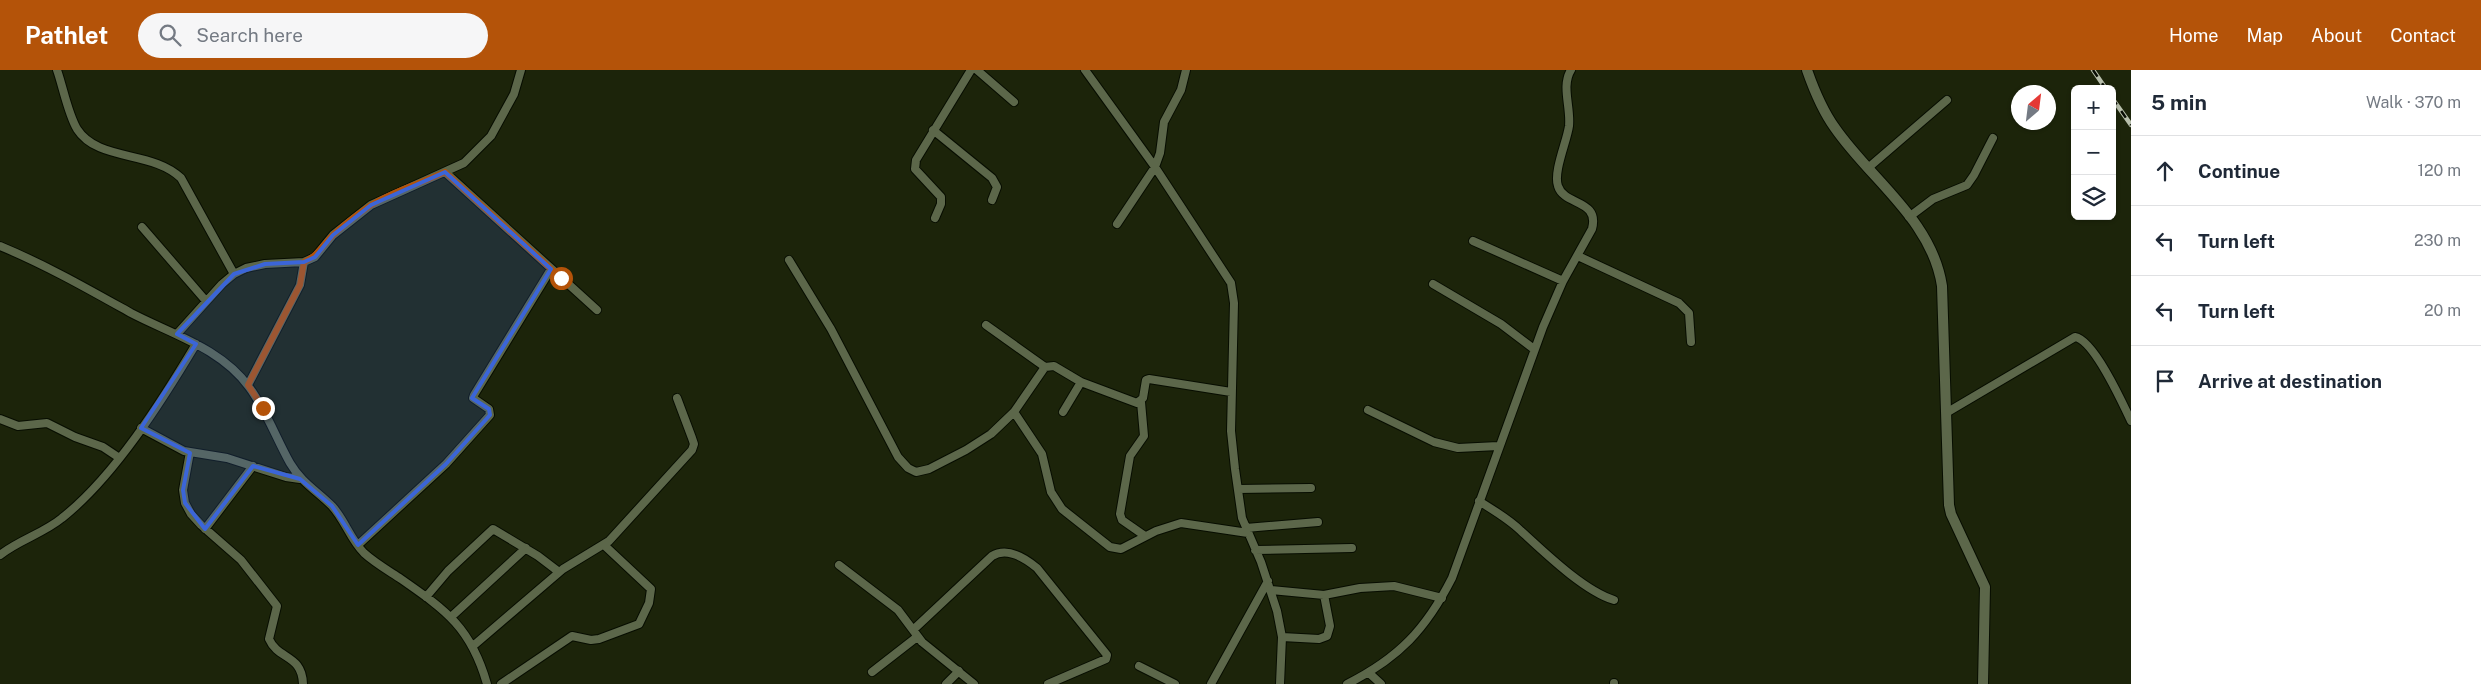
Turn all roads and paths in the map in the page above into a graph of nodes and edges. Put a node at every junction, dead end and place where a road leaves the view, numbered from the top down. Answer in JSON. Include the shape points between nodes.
{"nodes":[{"id":1,"x":57,"y":70,"type":"edge"},
{"id":2,"x":521,"y":70,"type":"edge"},
{"id":3,"x":971,"y":70,"type":"edge"},
{"id":4,"x":978,"y":70,"type":"edge"},
{"id":5,"x":1085,"y":70,"type":"edge"},
{"id":6,"x":1186,"y":70,"type":"edge"},
{"id":7,"x":1571,"y":70,"type":"edge"},
{"id":8,"x":1806,"y":70,"type":"edge"},
{"id":9,"x":1947,"y":100,"type":"dead end"},
{"id":10,"x":1014,"y":102,"type":"dead end"},
{"id":11,"x":933,"y":130,"type":"junction"},
{"id":12,"x":1993,"y":138,"type":"dead end"},
{"id":13,"x":1155,"y":167,"type":"junction"},
{"id":14,"x":1868,"y":168,"type":"junction"},
{"id":15,"x":445,"y":172,"type":"junction"},
{"id":16,"x":992,"y":200,"type":"dead end"},
{"id":17,"x":1909,"y":217,"type":"junction"},
{"id":18,"x":935,"y":218,"type":"dead end"},
{"id":19,"x":1116,"y":224,"type":"dead end"},
{"id":20,"x":142,"y":227,"type":"dead end"},
{"id":21,"x":1473,"y":241,"type":"dead end"},
{"id":22,"x":0,"y":246,"type":"edge"},
{"id":23,"x":1578,"y":256,"type":"junction"},
{"id":24,"x":789,"y":260,"type":"dead end"},
{"id":25,"x":304,"y":262,"type":"junction"},
{"id":26,"x":551,"y":269,"type":"junction"},
{"id":27,"x":234,"y":274,"type":"junction"},
{"id":28,"x":1563,"y":281,"type":"junction"},
{"id":29,"x":1433,"y":284,"type":"dead end"},
{"id":30,"x":206,"y":302,"type":"junction"},
{"id":31,"x":597,"y":310,"type":"dead end"},
{"id":32,"x":986,"y":325,"type":"dead end"},
{"id":33,"x":177,"y":334,"type":"junction"},
{"id":34,"x":1691,"y":342,"type":"dead end"},
{"id":35,"x":196,"y":344,"type":"junction"},
{"id":36,"x":1534,"y":349,"type":"junction"},
{"id":37,"x":1045,"y":368,"type":"junction"},
{"id":38,"x":1081,"y":382,"type":"junction"},
{"id":39,"x":248,"y":385,"type":"junction"},
{"id":40,"x":1232,"y":392,"type":"junction"},
{"id":41,"x":677,"y":398,"type":"dead end"},
{"id":42,"x":1141,"y":402,"type":"junction"},
{"id":43,"x":1368,"y":410,"type":"dead end"},
{"id":44,"x":1014,"y":412,"type":"junction"},
{"id":45,"x":1063,"y":412,"type":"dead end"},
{"id":46,"x":1946,"y":413,"type":"junction"},
{"id":47,"x":0,"y":419,"type":"edge"},
{"id":48,"x":2131,"y":421,"type":"edge"},
{"id":49,"x":141,"y":428,"type":"junction"},
{"id":50,"x":1498,"y":446,"type":"junction"},
{"id":51,"x":190,"y":452,"type":"junction"},
{"id":52,"x":118,"y":457,"type":"junction"},
{"id":53,"x":252,"y":466,"type":"junction"},
{"id":54,"x":300,"y":479,"type":"junction"},
{"id":55,"x":1311,"y":488,"type":"dead end"},
{"id":56,"x":1238,"y":489,"type":"junction"},
{"id":57,"x":1480,"y":501,"type":"junction"},
{"id":58,"x":1318,"y":522,"type":"dead end"},
{"id":59,"x":205,"y":529,"type":"junction"},
{"id":60,"x":1247,"y":530,"type":"junction"},
{"id":61,"x":1145,"y":536,"type":"junction"},
{"id":62,"x":358,"y":545,"type":"junction"},
{"id":63,"x":604,"y":545,"type":"junction"},
{"id":64,"x":526,"y":548,"type":"junction"},
{"id":65,"x":1352,"y":548,"type":"dead end"},
{"id":66,"x":1256,"y":550,"type":"junction"},
{"id":67,"x":0,"y":555,"type":"edge"},
{"id":68,"x":839,"y":565,"type":"dead end"},
{"id":69,"x":559,"y":572,"type":"junction"},
{"id":70,"x":1268,"y":581,"type":"junction"},
{"id":71,"x":1271,"y":590,"type":"junction"},
{"id":72,"x":1324,"y":595,"type":"junction"},
{"id":73,"x":426,"y":596,"type":"junction"},
{"id":74,"x":1442,"y":598,"type":"junction"},
{"id":75,"x":1614,"y":600,"type":"dead end"},
{"id":76,"x":451,"y":617,"type":"junction"},
{"id":77,"x":915,"y":634,"type":"junction"},
{"id":78,"x":1282,"y":637,"type":"junction"},
{"id":79,"x":472,"y":646,"type":"junction"},
{"id":80,"x":1139,"y":666,"type":"dead end"},
{"id":81,"x":958,"y":671,"type":"junction"},
{"id":82,"x":872,"y":672,"type":"dead end"},
{"id":83,"x":1369,"y":673,"type":"junction"},
{"id":84,"x":303,"y":684,"type":"edge"},
{"id":85,"x":487,"y":684,"type":"edge"},
{"id":86,"x":501,"y":684,"type":"edge"},
{"id":87,"x":946,"y":684,"type":"edge"},
{"id":88,"x":974,"y":684,"type":"edge"},
{"id":89,"x":1048,"y":684,"type":"edge"},
{"id":90,"x":1175,"y":684,"type":"edge"},
{"id":91,"x":1211,"y":684,"type":"edge"},
{"id":92,"x":1280,"y":684,"type":"edge"},
{"id":93,"x":1347,"y":684,"type":"edge"},
{"id":94,"x":1381,"y":684,"type":"edge"},
{"id":95,"x":1983,"y":684,"type":"edge"}],
"edges":[{"from":1,"to":27,"type":"street","via":[[77,128],[88,142],[171,168],[181,178]]},
{"from":2,"to":15,"type":"street","via":[[514,94],[490,136],[464,163]]},
{"from":3,"to":11,"type":"street"},
{"from":4,"to":10,"type":"street"},
{"from":5,"to":13,"type":"street"},
{"from":6,"to":13,"type":"street","via":[[1181,90],[1164,122]]},
{"from":7,"to":23,"type":"street","via":[[1566,79],[1569,125],[1556,180],[1560,190],[1594,216],[1592,229]]},
{"from":8,"to":14,"type":"street","via":[[1830,122]]},
{"from":9,"to":14,"type":"street"},
{"from":11,"to":16,"type":"street","via":[[992,178],[997,187]]},
{"from":11,"to":18,"type":"street","via":[[916,160],[915,169],[941,197]]},
{"from":12,"to":17,"type":"street","via":[[1967,185],[1933,199]]},
{"from":13,"to":19,"type":"street"},
{"from":13,"to":40,"type":"street","via":[[1231,283],[1234,303]]},
{"from":14,"to":17,"type":"street"},
{"from":15,"to":25,"type":"street","via":[[371,205],[333,235],[315,257]]},
{"from":15,"to":26,"type":"street"},
{"from":17,"to":46,"type":"street","via":[[1928,242],[1939,270]]},
{"from":20,"to":30,"type":"street"},
{"from":21,"to":28,"type":"street"},
{"from":22,"to":33,"type":"street"},
{"from":23,"to":28,"type":"street"},
{"from":23,"to":34,"type":"street","via":[[1679,303],[1688,313]]},
{"from":24,"to":44,"type":"street","via":[[831,329],[898,458],[908,468],[916,472],[929,469],[966,450],[991,434]]},
{"from":25,"to":27,"type":"street","via":[[265,264]]},
{"from":25,"to":39,"type":"street","via":[[300,285]]},
{"from":26,"to":31,"type":"street"},
{"from":26,"to":62,"type":"street","via":[[474,395],[476,401],[489,409],[490,415],[446,464]]},
{"from":27,"to":30,"type":"street"},
{"from":28,"to":36,"type":"street"},
{"from":29,"to":36,"type":"street","via":[[1501,324]]},
{"from":30,"to":33,"type":"street"},
{"from":32,"to":37,"type":"street"},
{"from":33,"to":35,"type":"street"},
{"from":35,"to":39,"type":"street","via":[[226,364]]},
{"from":35,"to":49,"type":"street"},
{"from":36,"to":50,"type":"street"},
{"from":37,"to":38,"type":"street","via":[[1054,366]]},
{"from":37,"to":44,"type":"street"},
{"from":38,"to":42,"type":"street","via":[[1130,402]]},
{"from":38,"to":45,"type":"street"},
{"from":39,"to":54,"type":"street"},
{"from":40,"to":42,"type":"street","via":[[1149,379],[1146,380]]},
{"from":40,"to":56,"type":"street","via":[[1231,431]]},
{"from":41,"to":63,"type":"street","via":[[694,444],[692,450]]},
{"from":42,"to":61,"type":"street","via":[[1144,436],[1130,456],[1120,514],[1122,520]]},
{"from":43,"to":50,"type":"street","via":[[1434,442],[1458,448]]},
{"from":44,"to":61,"type":"street","via":[[1042,454],[1051,492],[1062,509],[1110,547],[1121,549]]},
{"from":46,"to":48,"type":"street","via":[[2075,337],[2081,339],[2102,366]]},
{"from":46,"to":95,"type":"street","via":[[1949,505],[1986,593]]},
{"from":47,"to":52,"type":"street","via":[[18,426],[47,423],[97,444]]},
{"from":49,"to":51,"type":"street"},
{"from":49,"to":52,"type":"street"},
{"from":50,"to":57,"type":"street"},
{"from":51,"to":53,"type":"street"},
{"from":51,"to":59,"type":"street","via":[[183,490],[185,503]]},
{"from":52,"to":67,"type":"street","via":[[81,502],[60,520]]},
{"from":53,"to":54,"type":"street"},
{"from":53,"to":59,"type":"street"},
{"from":54,"to":62,"type":"street","via":[[332,506]]},
{"from":55,"to":56,"type":"street"},
{"from":56,"to":60,"type":"street"},
{"from":57,"to":74,"type":"street"},
{"from":57,"to":75,"type":"street","via":[[1600,595]]},
{"from":58,"to":60,"type":"street"},
{"from":59,"to":84,"type":"street","via":[[241,560],[261,589],[275,602],[277,606],[270,639],[275,648],[297,663]]},
{"from":60,"to":61,"type":"street","via":[[1180,523]]},
{"from":60,"to":66,"type":"street"},
{"from":62,"to":73,"type":"street","via":[[371,558]]},
{"from":63,"to":69,"type":"street"},
{"from":63,"to":86,"type":"street","via":[[650,589],[649,603],[639,624],[599,639],[572,636]]},
{"from":64,"to":69,"type":"street"},
{"from":64,"to":73,"type":"street","via":[[493,529]]},
{"from":64,"to":76,"type":"street"},
{"from":65,"to":66,"type":"street"},
{"from":66,"to":70,"type":"street"},
{"from":68,"to":77,"type":"street","via":[[898,610]]},
{"from":69,"to":79,"type":"street"},
{"from":70,"to":71,"type":"street"},
{"from":70,"to":91,"type":"street"},
{"from":71,"to":72,"type":"street"},
{"from":71,"to":78,"type":"street"},
{"from":72,"to":74,"type":"street","via":[[1394,586]]},
{"from":72,"to":78,"type":"street","via":[[1330,626],[1327,636],[1319,639]]},
{"from":73,"to":76,"type":"street"},
{"from":74,"to":83,"type":"street","via":[[1416,635],[1398,653]]},
{"from":76,"to":79,"type":"street"},
{"from":77,"to":81,"type":"street"},
{"from":77,"to":82,"type":"street"},
{"from":77,"to":89,"type":"street","via":[[992,556],[1003,552],[1023,558],[1037,568],[1107,655],[1106,659]]},
{"from":78,"to":92,"type":"street"},
{"from":79,"to":85,"type":"street"},
{"from":80,"to":90,"type":"street"},
{"from":81,"to":87,"type":"street"},
{"from":81,"to":88,"type":"street"},
{"from":83,"to":93,"type":"street"},
{"from":83,"to":94,"type":"street"}]}
